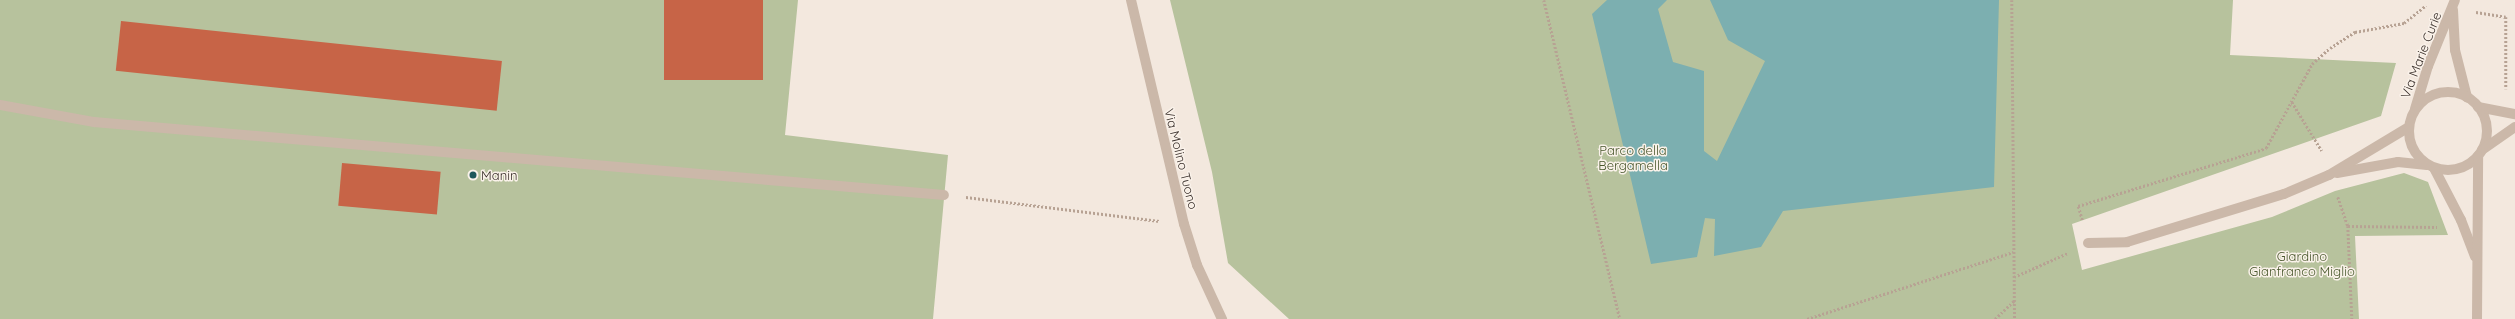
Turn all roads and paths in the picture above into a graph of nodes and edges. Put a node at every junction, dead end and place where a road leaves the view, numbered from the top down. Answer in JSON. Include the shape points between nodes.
{"nodes":[{"id":1,"x":1131,"y":0,"type":"edge"},
{"id":2,"x":1544,"y":0,"type":"edge"},
{"id":3,"x":2012,"y":0,"type":"edge"},
{"id":4,"x":2454,"y":4,"type":"edge"},
{"id":5,"x":2510,"y":89,"type":"dead end"},
{"id":6,"x":2467,"y":97,"type":"junction"},
{"id":7,"x":2292,"y":102,"type":"junction"},
{"id":8,"x":0,"y":105,"type":"edge"},
{"id":9,"x":2478,"y":107,"type":"junction"},
{"id":10,"x":2414,"y":112,"type":"junction"},
{"id":11,"x":2515,"y":114,"type":"edge"},
{"id":12,"x":2409,"y":126,"type":"junction"},
{"id":13,"x":2515,"y":128,"type":"edge"},
{"id":14,"x":2480,"y":153,"type":"junction"},
{"id":15,"x":2432,"y":167,"type":"junction"},
{"id":16,"x":2329,"y":175,"type":"junction"},
{"id":17,"x":944,"y":195,"type":"joint"},
{"id":18,"x":1184,"y":224,"type":"junction"},
{"id":19,"x":2348,"y":226,"type":"junction"},
{"id":20,"x":2443,"y":228,"type":"dead end"},
{"id":21,"x":2088,"y":243,"type":"junction"},
{"id":22,"x":2013,"y":252,"type":"junction"},
{"id":23,"x":2477,"y":262,"type":"junction"},
{"id":24,"x":2014,"y":277,"type":"junction"},
{"id":25,"x":2015,"y":300,"type":"junction"},
{"id":26,"x":1222,"y":319,"type":"edge"},
{"id":27,"x":1620,"y":319,"type":"edge"},
{"id":28,"x":1807,"y":319,"type":"edge"},
{"id":29,"x":1995,"y":319,"type":"edge"},
{"id":30,"x":2015,"y":319,"type":"edge"},
{"id":31,"x":2352,"y":319,"type":"edge"},
{"id":32,"x":2477,"y":319,"type":"edge"}],
"edges":[{"from":1,"to":18,"type":"street","name":"Via Molino Tuono"},
{"from":2,"to":27,"type":"path"},
{"from":3,"to":22,"type":"path"},
{"from":4,"to":5,"type":"path","via":[[2506,17],[2506,90]]},
{"from":4,"to":6,"type":"street","name":"Via Marie Curie","via":[[2455,50]]},
{"from":4,"to":7,"type":"path","via":[[2428,3],[2404,23],[2355,32],[2342,39],[2312,64]]},
{"from":4,"to":10,"type":"street","name":"Via Marie Curie","via":[[2428,66]]},
{"from":6,"to":9,"type":"street"},
{"from":6,"to":10,"type":"street","via":[[2443,92],[2421,102]]},
{"from":7,"to":16,"type":"path","via":[[2325,156]]},
{"from":7,"to":21,"type":"path","via":[[2266,148],[2078,206]]},
{"from":8,"to":17,"type":"street","via":[[94,122]]},
{"from":9,"to":11,"type":"street"},
{"from":9,"to":14,"type":"street","via":[[2487,128]]},
{"from":10,"to":12,"type":"street"},
{"from":12,"to":15,"type":"street","via":[[2413,149]]},
{"from":12,"to":16,"type":"street"},
{"from":13,"to":14,"type":"street"},
{"from":14,"to":15,"type":"street","via":[[2458,169]]},
{"from":14,"to":23,"type":"street"},
{"from":15,"to":16,"type":"street","via":[[2398,162]]},
{"from":15,"to":23,"type":"street","via":[[2461,220]]},
{"from":16,"to":19,"type":"path"},
{"from":16,"to":21,"type":"street","via":[[2284,194],[2127,242]]},
{"from":17,"to":18,"type":"path"},
{"from":18,"to":26,"type":"street","name":"Via Molino Tuono","via":[[1197,265]]},
{"from":19,"to":20,"type":"path"},
{"from":19,"to":31,"type":"path"},
{"from":21,"to":24,"type":"path"},
{"from":22,"to":24,"type":"path"},
{"from":22,"to":28,"type":"path"},
{"from":23,"to":32,"type":"street"},
{"from":24,"to":25,"type":"path"},
{"from":25,"to":29,"type":"path"},
{"from":25,"to":30,"type":"path"}]}
